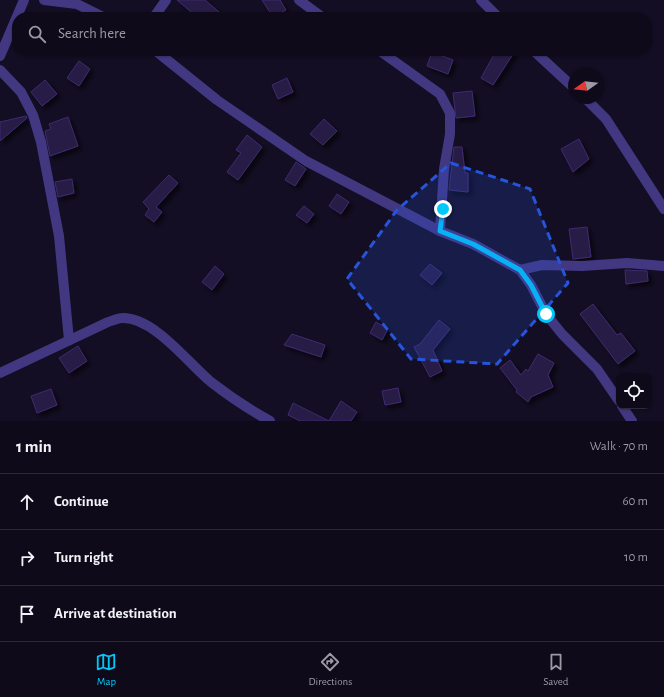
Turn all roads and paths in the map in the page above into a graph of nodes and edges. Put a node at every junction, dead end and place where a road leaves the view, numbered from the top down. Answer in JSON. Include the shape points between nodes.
{"nodes":[{"id":1,"x":24,"y":0,"type":"edge"},
{"id":2,"x":44,"y":0,"type":"edge"},
{"id":3,"x":166,"y":0,"type":"edge"},
{"id":4,"x":299,"y":0,"type":"edge"},
{"id":5,"x":481,"y":0,"type":"edge"},
{"id":6,"x":19,"y":12,"type":"edge"},
{"id":7,"x":93,"y":12,"type":"edge"},
{"id":8,"x":158,"y":12,"type":"edge"},
{"id":9,"x":315,"y":12,"type":"edge"},
{"id":10,"x":493,"y":12,"type":"edge"},
{"id":11,"x":12,"y":28,"type":"edge"},
{"id":12,"x":0,"y":56,"type":"edge"},
{"id":13,"x":162,"y":56,"type":"edge"},
{"id":14,"x":387,"y":56,"type":"edge"},
{"id":15,"x":539,"y":56,"type":"edge"},
{"id":16,"x":0,"y":70,"type":"edge"},
{"id":17,"x":568,"y":82,"type":"edge"},
{"id":18,"x":591,"y":104,"type":"edge"},
{"id":19,"x":664,"y":209,"type":"edge"},
{"id":20,"x":440,"y":231,"type":"junction"},
{"id":21,"x":664,"y":266,"type":"edge"},
{"id":22,"x":520,"y":270,"type":"junction"},
{"id":23,"x":69,"y":340,"type":"junction"},
{"id":24,"x":0,"y":373,"type":"edge"},
{"id":25,"x":616,"y":397,"type":"edge"},
{"id":26,"x":624,"y":409,"type":"edge"},
{"id":27,"x":270,"y":421,"type":"edge"},
{"id":28,"x":632,"y":421,"type":"edge"}],
"edges":[{"from":1,"to":6,"type":"street"},
{"from":2,"to":7,"type":"street","via":[[77,4]]},
{"from":3,"to":8,"type":"street"},
{"from":4,"to":9,"type":"street"},
{"from":5,"to":10,"type":"street"},
{"from":11,"to":12,"type":"street"},
{"from":13,"to":20,"type":"street","via":[[217,100],[306,161]]},
{"from":14,"to":20,"type":"street","via":[[440,94],[450,113]]},
{"from":15,"to":17,"type":"street"},
{"from":16,"to":23,"type":"street","via":[[21,92],[33,115],[41,142],[59,236]]},
{"from":18,"to":19,"type":"street","via":[[606,119]]},
{"from":20,"to":22,"type":"street","via":[[473,244]]},
{"from":21,"to":22,"type":"street","via":[[628,263],[542,265]]},
{"from":22,"to":25,"type":"street","via":[[546,314],[597,369]]},
{"from":23,"to":24,"type":"street"},
{"from":23,"to":27,"type":"street","via":[[108,322],[122,318],[134,320],[164,337],[211,381]]},
{"from":26,"to":28,"type":"street"}]}
